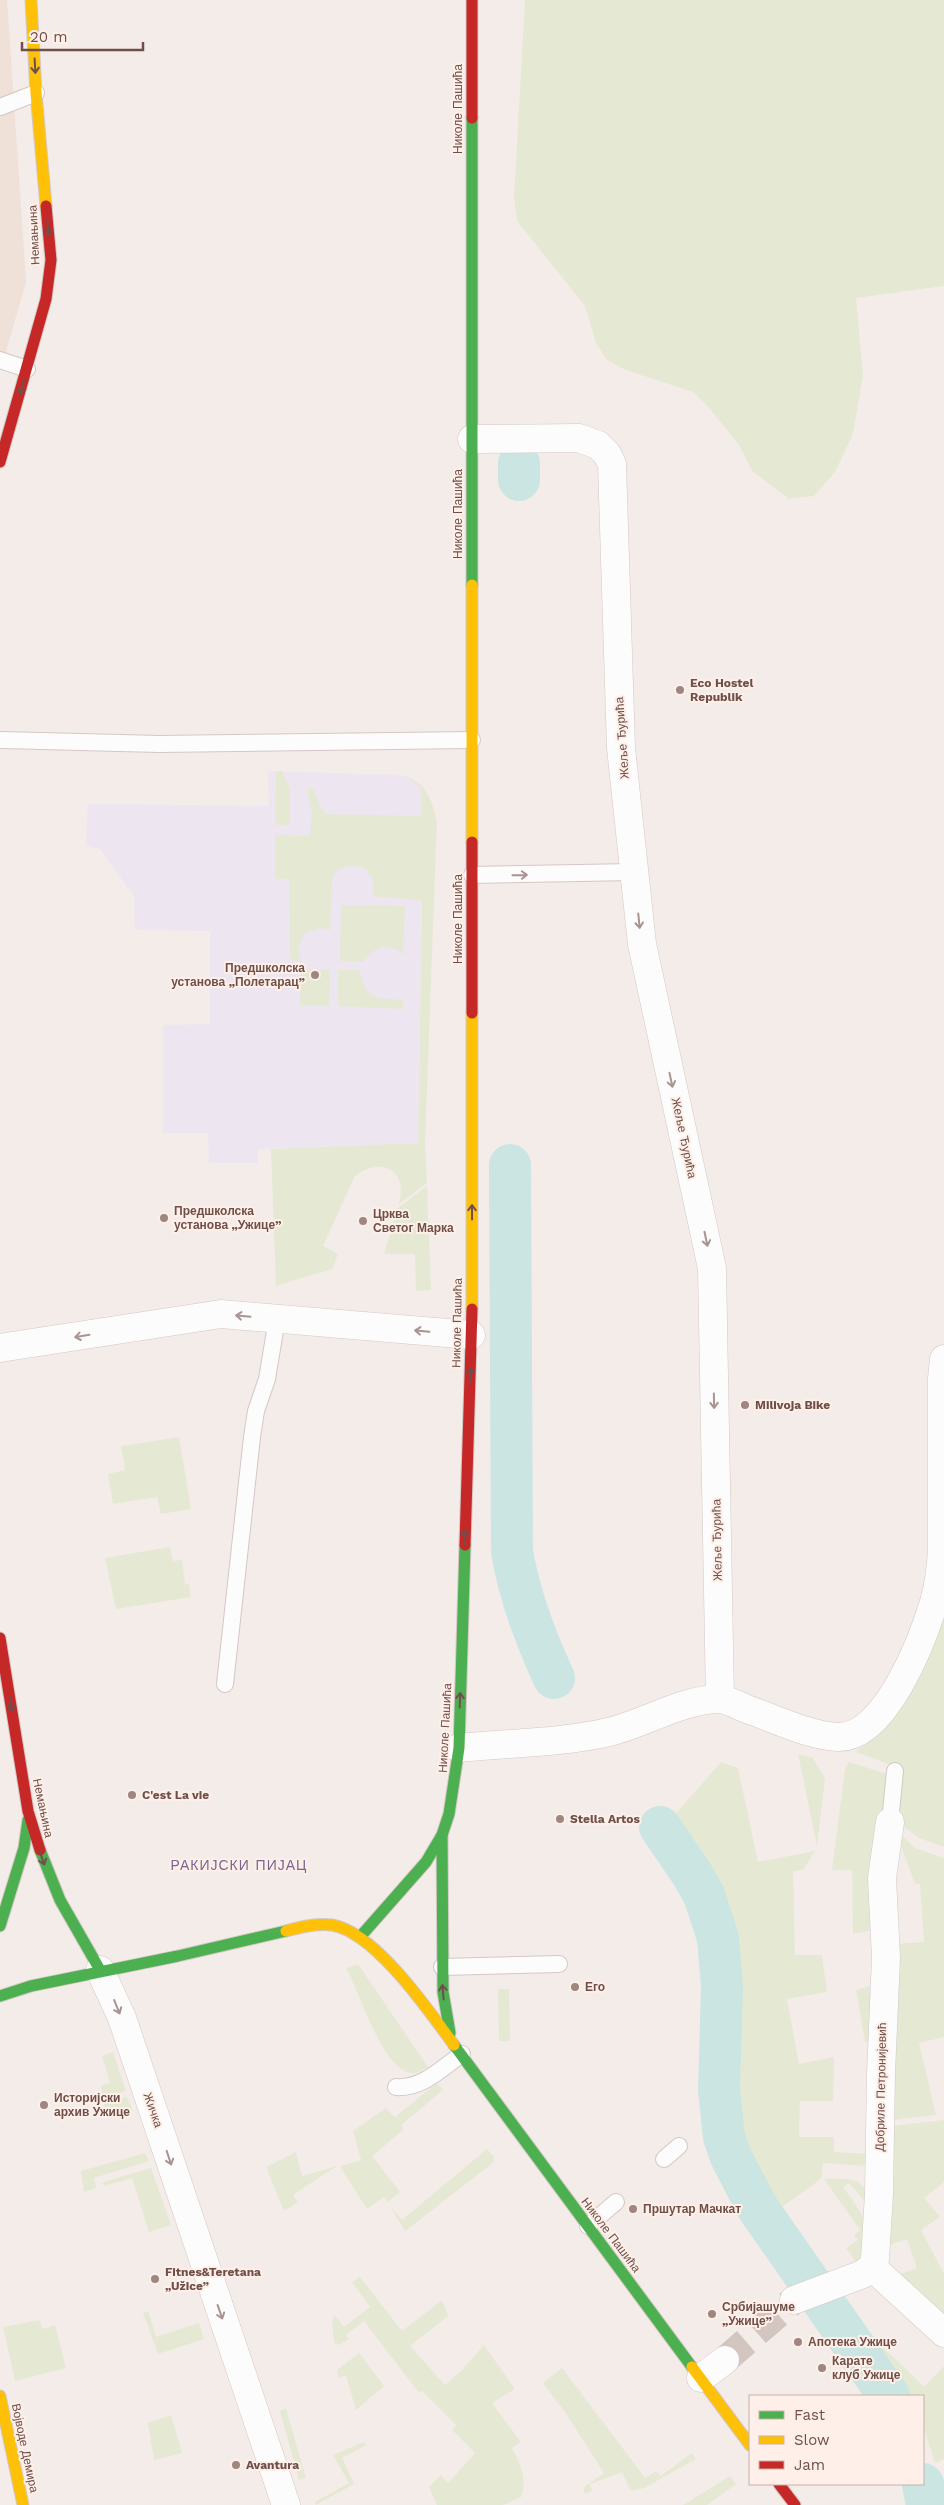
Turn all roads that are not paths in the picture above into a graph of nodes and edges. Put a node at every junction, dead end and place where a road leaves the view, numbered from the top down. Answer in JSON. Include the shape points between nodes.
{"nodes":[{"id":1,"x":31,"y":0,"type":"edge"},
{"id":2,"x":472,"y":0,"type":"edge"},
{"id":3,"x":36,"y":93,"type":"junction"},
{"id":4,"x":0,"y":107,"type":"edge"},
{"id":5,"x":0,"y":360,"type":"edge"},
{"id":6,"x":27,"y":369,"type":"junction"},
{"id":7,"x":472,"y":439,"type":"junction"},
{"id":8,"x":0,"y":462,"type":"edge"},
{"id":9,"x":2,"y":740,"type":"dead end"},
{"id":10,"x":472,"y":740,"type":"junction"},
{"id":11,"x":634,"y":872,"type":"junction"},
{"id":12,"x":472,"y":875,"type":"junction"},
{"id":13,"x":278,"y":1319,"type":"junction"},
{"id":14,"x":471,"y":1335,"type":"junction"},
{"id":15,"x":0,"y":1348,"type":"edge"},
{"id":16,"x":944,"y":1359,"type":"edge"},
{"id":17,"x":0,"y":1638,"type":"edge"},
{"id":18,"x":225,"y":1684,"type":"dead end"},
{"id":19,"x":720,"y":1699,"type":"junction"},
{"id":20,"x":459,"y":1748,"type":"junction"},
{"id":21,"x":895,"y":1771,"type":"dead end"},
{"id":22,"x":28,"y":1811,"type":"junction"},
{"id":23,"x":890,"y":1822,"type":"joint"},
{"id":24,"x":442,"y":1835,"type":"junction"},
{"id":25,"x":0,"y":1926,"type":"edge"},
{"id":26,"x":360,"y":1937,"type":"junction"},
{"id":27,"x":559,"y":1964,"type":"dead end"},
{"id":28,"x":442,"y":1967,"type":"junction"},
{"id":29,"x":100,"y":1970,"type":"junction"},
{"id":30,"x":0,"y":1996,"type":"edge"},
{"id":31,"x":452,"y":2040,"type":"junction"},
{"id":32,"x":462,"y":2054,"type":"junction"},
{"id":33,"x":396,"y":2087,"type":"dead end"},
{"id":34,"x":679,"y":2146,"type":"dead end"},
{"id":35,"x":664,"y":2159,"type":"dead end"},
{"id":36,"x":616,"y":2202,"type":"dead end"},
{"id":37,"x":588,"y":2226,"type":"junction"},
{"id":38,"x":872,"y":2268,"type":"junction"},
{"id":39,"x":794,"y":2300,"type":"tunnel mouth"},
{"id":40,"x":944,"y":2334,"type":"edge"},
{"id":41,"x":725,"y":2360,"type":"tunnel mouth"},
{"id":42,"x":701,"y":2378,"type":"junction"},
{"id":43,"x":0,"y":2396,"type":"edge"},
{"id":44,"x":749,"y":2444,"type":"edge"},
{"id":45,"x":780,"y":2485,"type":"edge"},
{"id":46,"x":23,"y":2505,"type":"edge"},
{"id":47,"x":286,"y":2505,"type":"edge"},
{"id":48,"x":795,"y":2505,"type":"edge"}],
"edges":[{"from":1,"to":3,"type":"main road","name":"Немањина","one_way":true},
{"from":2,"to":7,"type":"main road","name":"Николе Пашића"},
{"from":3,"to":4,"type":"lane"},
{"from":3,"to":6,"type":"main road","name":"Немањина","one_way":true,"via":[[51,260],[46,300]]},
{"from":5,"to":6,"type":"lane"},
{"from":6,"to":8,"type":"main road","name":"Немањина","one_way":true},
{"from":7,"to":10,"type":"main road","name":"Николе Пашића"},
{"from":7,"to":11,"type":"street","name":"Жеље Ђурића","via":[[579,438],[598,445],[612,464],[621,748]]},
{"from":9,"to":10,"type":"lane","via":[[158,744]]},
{"from":10,"to":12,"type":"main road","name":"Николе Пашића"},
{"from":12,"to":11,"type":"lane","one_way":true},
{"from":11,"to":19,"type":"street","name":"Жеље Ђурића","one_way":true,"via":[[642,944],[712,1268]]},
{"from":14,"to":12,"type":"main road","name":"Николе Пашића","one_way":true},
{"from":14,"to":13,"type":"street","one_way":true},
{"from":13,"to":15,"type":"street","one_way":true,"via":[[221,1314]]},
{"from":13,"to":18,"type":"lane","via":[[252,1437]]},
{"from":20,"to":14,"type":"main road","name":"Николе Пашића","one_way":true},
{"from":16,"to":19,"type":"street","via":[[940,1575],[919,1643],[891,1698],[877,1717],[862,1729],[836,1737],[791,1725]]},
{"from":17,"to":22,"type":"main road","name":"Немањина","one_way":true},
{"from":19,"to":20,"type":"street","via":[[680,1707],[598,1734]]},
{"from":20,"to":24,"type":"main road","name":"Николе Пашића","via":[[455,1787]]},
{"from":21,"to":23,"type":"lane"},
{"from":22,"to":25,"type":"main road","via":[[24,1848]]},
{"from":22,"to":29,"type":"main road","name":"Немањина","one_way":true,"via":[[50,1877]]},
{"from":23,"to":38,"type":"street","name":"Добриле Петронијевић","via":[[882,1878],[886,1958],[879,2194],[876,2254]]},
{"from":24,"to":26,"type":"main road","name":"Николе Пашића","via":[[421,1869]]},
{"from":24,"to":28,"type":"main road","name":"Николе Пашића"},
{"from":26,"to":29,"type":"main road","via":[[333,1925],[310,1925],[183,1955]]},
{"from":26,"to":31,"type":"main road","name":"Николе Пашића","via":[[406,1980]]},
{"from":27,"to":28,"type":"lane"},
{"from":31,"to":28,"type":"main road","name":"Николе Пашића","one_way":true},
{"from":29,"to":30,"type":"main road"},
{"from":29,"to":47,"type":"street","name":"Жичка","one_way":true,"via":[[122,2018]]},
{"from":31,"to":32,"type":"main road","name":"Николе Пашића"},
{"from":32,"to":33,"type":"lane","via":[[416,2084]]},
{"from":32,"to":37,"type":"main road","name":"Николе Пашића"},
{"from":34,"to":35,"type":"lane"},
{"from":36,"to":37,"type":"lane"},
{"from":37,"to":42,"type":"main road","name":"Николе Пашића"},
{"from":38,"to":39,"type":"street","via":[[851,2280]]},
{"from":38,"to":40,"type":"street"},
{"from":41,"to":42,"type":"street"},
{"from":42,"to":44,"type":"main road","name":"Николе Пашића"},
{"from":43,"to":46,"type":"main road","name":"Војводе Демира"},
{"from":45,"to":48,"type":"main road"}]}
